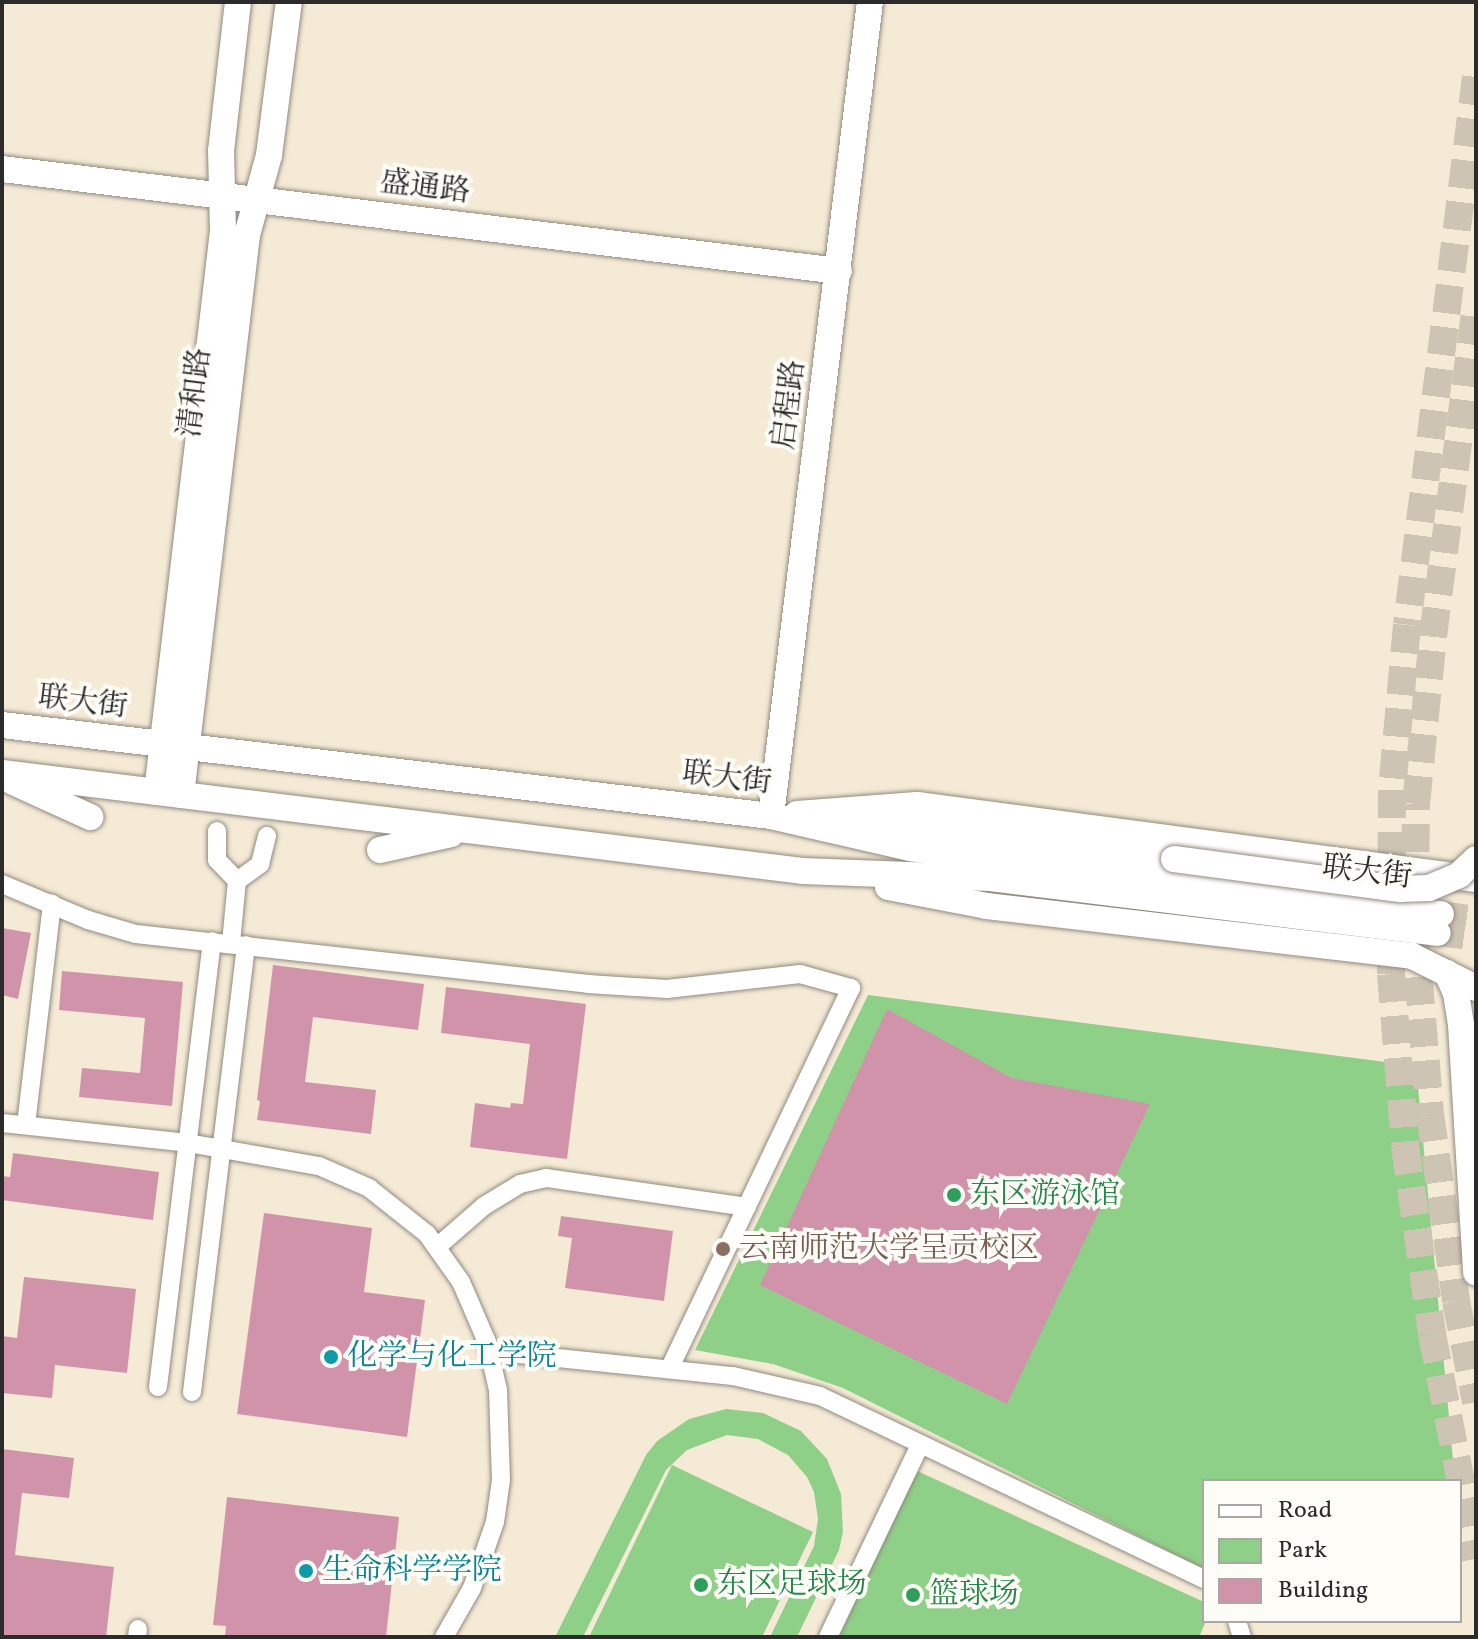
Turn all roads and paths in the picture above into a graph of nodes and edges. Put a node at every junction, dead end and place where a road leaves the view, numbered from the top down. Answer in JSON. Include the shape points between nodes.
{"nodes":[{"id":1,"x":238,"y":2,"type":"edge"},
{"id":2,"x":289,"y":2,"type":"edge"},
{"id":3,"x":870,"y":2,"type":"edge"},
{"id":4,"x":2,"y":169,"type":"edge"},
{"id":5,"x":222,"y":196,"type":"junction"},
{"id":6,"x":257,"y":200,"type":"junction"},
{"id":7,"x":839,"y":271,"type":"junction"},
{"id":8,"x":2,"y":725,"type":"edge"},
{"id":9,"x":174,"y":747,"type":"junction"},
{"id":10,"x":2,"y":775,"type":"edge"},
{"id":11,"x":169,"y":793,"type":"junction"},
{"id":12,"x":771,"y":816,"type":"junction"},
{"id":13,"x":90,"y":817,"type":"dead end"},
{"id":14,"x":469,"y":830,"type":"junction"},
{"id":15,"x":217,"y":831,"type":"dead end"},
{"id":16,"x":267,"y":836,"type":"dead end"},
{"id":17,"x":380,"y":850,"type":"dead end"},
{"id":18,"x":1476,"y":859,"type":"edge"},
{"id":19,"x":802,"y":871,"type":"junction"},
{"id":20,"x":1476,"y":879,"type":"edge"},
{"id":21,"x":237,"y":881,"type":"junction"},
{"id":22,"x":2,"y":884,"type":"edge"},
{"id":23,"x":52,"y":904,"type":"junction"},
{"id":24,"x":229,"y":943,"type":"junction"},
{"id":25,"x":1447,"y":973,"type":"junction"},
{"id":26,"x":1476,"y":988,"type":"edge"},
{"id":27,"x":2,"y":1123,"type":"edge"},
{"id":28,"x":26,"y":1125,"type":"junction"},
{"id":29,"x":188,"y":1143,"type":"junction"},
{"id":30,"x":222,"y":1148,"type":"junction"},
{"id":31,"x":747,"y":1207,"type":"junction"},
{"id":32,"x":437,"y":1247,"type":"junction"},
{"id":33,"x":1476,"y":1273,"type":"edge"},
{"id":34,"x":490,"y":1351,"type":"junction"},
{"id":35,"x":669,"y":1369,"type":"junction"},
{"id":36,"x":158,"y":1387,"type":"dead end"},
{"id":37,"x":192,"y":1392,"type":"dead end"},
{"id":38,"x":920,"y":1445,"type":"junction"},
{"id":39,"x":1202,"y":1578,"type":"edge"},
{"id":40,"x":444,"y":1637,"type":"edge"},
{"id":41,"x":828,"y":1637,"type":"edge"}],
"edges":[{"from":1,"to":5,"type":"main road","name":"清和路","via":[[221,151]]},
{"from":2,"to":6,"type":"main road","name":"清和路","via":[[269,155]]},
{"from":3,"to":7,"type":"main road","name":"启程路"},
{"from":4,"to":5,"type":"main road","name":"盛通路"},
{"from":5,"to":6,"type":"main road","name":"盛通路"},
{"from":5,"to":9,"type":"main road","name":"清和路","via":[[223,231]]},
{"from":6,"to":7,"type":"main road","name":"盛通路"},
{"from":6,"to":9,"type":"main road","name":"清和路","via":[[247,235]]},
{"from":7,"to":12,"type":"main road","name":"启程路"},
{"from":8,"to":9,"type":"main road","name":"联大街"},
{"from":9,"to":11,"type":"main road","name":"清和路"},
{"from":9,"to":12,"type":"main road","name":"联大街"},
{"from":10,"to":11,"type":"main road","name":"联大街"},
{"from":10,"to":13,"type":"main road"},
{"from":11,"to":14,"type":"main road","name":"联大街"},
{"from":12,"to":18,"type":"main road","bridge":true,"via":[[915,826],[1400,889],[1429,888],[1459,875]]},
{"from":12,"to":19,"type":"main road","name":"联大街","via":[[910,848],[1439,924],[990,878]]},
{"from":12,"to":20,"type":"main road","via":[[917,805]]},
{"from":14,"to":17,"type":"main road"},
{"from":14,"to":19,"type":"main road","name":"联大街"},
{"from":15,"to":21,"type":"street","via":[[217,860]]},
{"from":16,"to":21,"type":"street","via":[[260,864]]},
{"from":19,"to":25,"type":"main road","via":[[987,906],[1412,956]]},
{"from":21,"to":24,"type":"street"},
{"from":22,"to":23,"type":"street"},
{"from":23,"to":24,"type":"street","via":[[136,934]]},
{"from":23,"to":28,"type":"street"},
{"from":24,"to":29,"type":"street"},
{"from":24,"to":30,"type":"street"},
{"from":24,"to":31,"type":"street","via":[[588,984],[667,989],[800,974],[851,988]]},
{"from":25,"to":26,"type":"main road"},
{"from":25,"to":33,"type":"main road","via":[[1461,1025]]},
{"from":27,"to":28,"type":"street"},
{"from":28,"to":29,"type":"street"},
{"from":29,"to":30,"type":"street"},
{"from":29,"to":36,"type":"street"},
{"from":30,"to":32,"type":"street","via":[[319,1166],[369,1188]]},
{"from":30,"to":37,"type":"street"},
{"from":31,"to":32,"type":"street","via":[[546,1178],[520,1184],[484,1206]]},
{"from":31,"to":35,"type":"street"},
{"from":32,"to":34,"type":"street","via":[[461,1282]]},
{"from":34,"to":35,"type":"street"},
{"from":34,"to":40,"type":"street","via":[[498,1390],[501,1480],[495,1522],[472,1588]]},
{"from":35,"to":38,"type":"street","via":[[733,1376],[820,1396]]},
{"from":38,"to":39,"type":"street"},
{"from":38,"to":41,"type":"street"}]}
